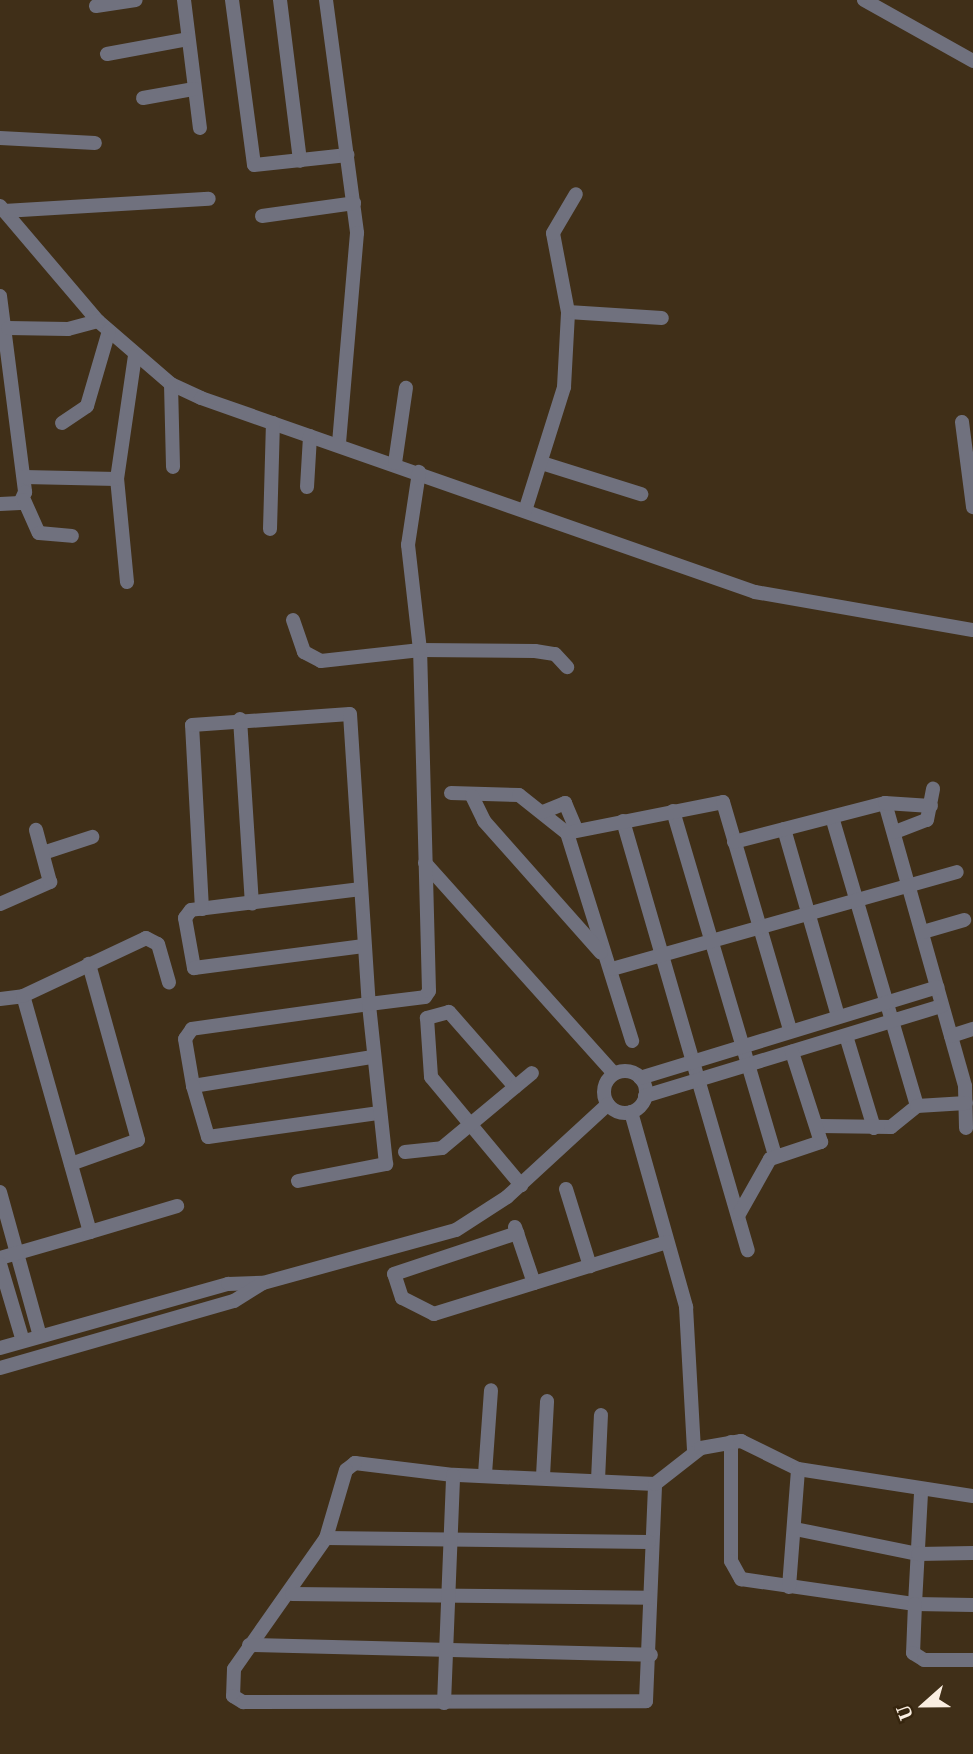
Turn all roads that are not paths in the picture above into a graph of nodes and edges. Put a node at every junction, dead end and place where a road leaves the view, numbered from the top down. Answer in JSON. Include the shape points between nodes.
{"nodes":[{"id":1,"x":136,"y":0,"type":"edge"},
{"id":2,"x":184,"y":0,"type":"edge"},
{"id":3,"x":232,"y":0,"type":"edge"},
{"id":4,"x":280,"y":0,"type":"edge"},
{"id":5,"x":326,"y":0,"type":"edge"},
{"id":6,"x":864,"y":0,"type":"edge"},
{"id":7,"x":96,"y":6,"type":"dead end"},
{"id":8,"x":188,"y":38,"type":"junction"},
{"id":9,"x":107,"y":54,"type":"dead end"},
{"id":10,"x":973,"y":61,"type":"edge"},
{"id":11,"x":194,"y":89,"type":"junction"},
{"id":12,"x":143,"y":98,"type":"dead end"},
{"id":13,"x":200,"y":128,"type":"dead end"},
{"id":14,"x":0,"y":138,"type":"edge"},
{"id":15,"x":95,"y":143,"type":"dead end"},
{"id":16,"x":347,"y":155,"type":"junction"},
{"id":17,"x":300,"y":161,"type":"junction"},
{"id":18,"x":576,"y":194,"type":"dead end"},
{"id":19,"x":209,"y":199,"type":"dead end"},
{"id":20,"x":354,"y":203,"type":"junction"},
{"id":21,"x":2,"y":209,"type":"edge"},
{"id":22,"x":262,"y":216,"type":"dead end"},
{"id":23,"x":0,"y":296,"type":"edge"},
{"id":24,"x":568,"y":312,"type":"junction"},
{"id":25,"x":662,"y":318,"type":"dead end"},
{"id":26,"x":103,"y":326,"type":"junction"},
{"id":27,"x":8,"y":328,"type":"junction"},
{"id":28,"x":135,"y":356,"type":"junction"},
{"id":29,"x":172,"y":384,"type":"junction"},
{"id":30,"x":406,"y":388,"type":"dead end"},
{"id":31,"x":962,"y":422,"type":"dead end"},
{"id":32,"x":62,"y":423,"type":"dead end"},
{"id":33,"x":273,"y":423,"type":"junction"},
{"id":34,"x":310,"y":436,"type":"junction"},
{"id":35,"x":340,"y":444,"type":"junction"},
{"id":36,"x":395,"y":463,"type":"junction"},
{"id":37,"x":545,"y":464,"type":"junction"},
{"id":38,"x":173,"y":467,"type":"dead end"},
{"id":39,"x":419,"y":472,"type":"junction"},
{"id":40,"x":24,"y":477,"type":"junction"},
{"id":41,"x":117,"y":479,"type":"junction"},
{"id":42,"x":307,"y":487,"type":"dead end"},
{"id":43,"x":641,"y":494,"type":"dead end"},
{"id":44,"x":24,"y":500,"type":"junction"},
{"id":45,"x":0,"y":504,"type":"edge"},
{"id":46,"x":973,"y":507,"type":"edge"},
{"id":47,"x":525,"y":511,"type":"junction"},
{"id":48,"x":270,"y":529,"type":"dead end"},
{"id":49,"x":72,"y":536,"type":"dead end"},
{"id":50,"x":127,"y":582,"type":"dead end"},
{"id":51,"x":293,"y":620,"type":"dead end"},
{"id":52,"x":973,"y":630,"type":"edge"},
{"id":53,"x":420,"y":650,"type":"junction"},
{"id":54,"x":567,"y":667,"type":"dead end"},
{"id":55,"x":240,"y":719,"type":"junction"},
{"id":56,"x":933,"y":789,"type":"dead end"},
{"id":57,"x":451,"y":793,"type":"dead end"},
{"id":58,"x":472,"y":796,"type":"junction"},
{"id":59,"x":885,"y":803,"type":"junction"},
{"id":60,"x":931,"y":806,"type":"junction"},
{"id":61,"x":673,"y":811,"type":"junction"},
{"id":62,"x":543,"y":812,"type":"junction"},
{"id":63,"x":832,"y":817,"type":"junction"},
{"id":64,"x":623,"y":821,"type":"junction"},
{"id":65,"x":784,"y":829,"type":"junction"},
{"id":66,"x":36,"y":830,"type":"dead end"},
{"id":67,"x":572,"y":831,"type":"junction"},
{"id":68,"x":895,"y":832,"type":"junction"},
{"id":69,"x":92,"y":837,"type":"dead end"},
{"id":70,"x":734,"y":842,"type":"junction"},
{"id":71,"x":43,"y":853,"type":"junction"},
{"id":72,"x":425,"y":863,"type":"junction"},
{"id":73,"x":957,"y":872,"type":"dead end"},
{"id":74,"x":909,"y":886,"type":"junction"},
{"id":75,"x":361,"y":889,"type":"junction"},
{"id":76,"x":858,"y":902,"type":"junction"},
{"id":77,"x":0,"y":904,"type":"edge"},
{"id":78,"x":252,"y":904,"type":"junction"},
{"id":79,"x":202,"y":909,"type":"junction"},
{"id":80,"x":809,"y":917,"type":"junction"},
{"id":81,"x":964,"y":920,"type":"dead end"},
{"id":82,"x":759,"y":930,"type":"junction"},
{"id":83,"x":923,"y":932,"type":"junction"},
{"id":84,"x":711,"y":943,"type":"junction"},
{"id":85,"x":364,"y":946,"type":"junction"},
{"id":86,"x":659,"y":957,"type":"junction"},
{"id":87,"x":608,"y":963,"type":"junction"},
{"id":88,"x":89,"y":964,"type":"junction"},
{"id":89,"x":169,"y":982,"type":"dead end"},
{"id":90,"x":937,"y":987,"type":"junction"},
{"id":91,"x":23,"y":996,"type":"junction"},
{"id":92,"x":0,"y":999,"type":"edge"},
{"id":93,"x":887,"y":1001,"type":"junction"},
{"id":94,"x":369,"y":1003,"type":"junction"},
{"id":95,"x":942,"y":1006,"type":"junction"},
{"id":96,"x":838,"y":1016,"type":"junction"},
{"id":97,"x":893,"y":1022,"type":"junction"},
{"id":98,"x":973,"y":1029,"type":"edge"},
{"id":99,"x":790,"y":1030,"type":"junction"},
{"id":100,"x":951,"y":1036,"type":"junction"},
{"id":101,"x":847,"y":1039,"type":"junction"},
{"id":102,"x":632,"y":1041,"type":"dead end"},
{"id":103,"x":741,"y":1044,"type":"junction"},
{"id":104,"x":792,"y":1052,"type":"junction"},
{"id":105,"x":373,"y":1057,"type":"junction"},
{"id":106,"x":690,"y":1062,"type":"junction"},
{"id":107,"x":747,"y":1063,"type":"junction"},
{"id":108,"x":532,"y":1073,"type":"dead end"},
{"id":109,"x":614,"y":1074,"type":"junction"},
{"id":110,"x":640,"y":1078,"type":"junction"},
{"id":111,"x":694,"y":1080,"type":"junction"},
{"id":112,"x":969,"y":1085,"type":"edge"},
{"id":113,"x":193,"y":1086,"type":"junction"},
{"id":114,"x":515,"y":1087,"type":"junction"},
{"id":115,"x":645,"y":1096,"type":"junction"},
{"id":116,"x":965,"y":1103,"type":"junction"},
{"id":117,"x":608,"y":1104,"type":"junction"},
{"id":118,"x":917,"y":1106,"type":"junction"},
{"id":119,"x":631,"y":1112,"type":"junction"},
{"id":120,"x":379,"y":1113,"type":"junction"},
{"id":121,"x":472,"y":1125,"type":"junction"},
{"id":122,"x":820,"y":1126,"type":"junction"},
{"id":123,"x":874,"y":1128,"type":"junction"},
{"id":124,"x":966,"y":1128,"type":"dead end"},
{"id":125,"x":405,"y":1152,"type":"dead end"},
{"id":126,"x":775,"y":1155,"type":"junction"},
{"id":127,"x":71,"y":1164,"type":"junction"},
{"id":128,"x":298,"y":1181,"type":"dead end"},
{"id":129,"x":521,"y":1185,"type":"junction"},
{"id":130,"x":566,"y":1189,"type":"dead end"},
{"id":131,"x":0,"y":1192,"type":"edge"},
{"id":132,"x":177,"y":1206,"type":"dead end"},
{"id":133,"x":739,"y":1214,"type":"junction"},
{"id":134,"x":90,"y":1232,"type":"junction"},
{"id":135,"x":667,"y":1242,"type":"junction"},
{"id":136,"x":748,"y":1250,"type":"dead end"},
{"id":137,"x":17,"y":1253,"type":"junction"},
{"id":138,"x":0,"y":1258,"type":"edge"},
{"id":139,"x":0,"y":1264,"type":"edge"},
{"id":140,"x":590,"y":1266,"type":"junction"},
{"id":141,"x":263,"y":1283,"type":"junction"},
{"id":142,"x":534,"y":1283,"type":"junction"},
{"id":143,"x":40,"y":1336,"type":"junction"},
{"id":144,"x":23,"y":1341,"type":"junction"},
{"id":145,"x":0,"y":1348,"type":"edge"},
{"id":146,"x":0,"y":1368,"type":"edge"},
{"id":147,"x":491,"y":1390,"type":"dead end"},
{"id":148,"x":547,"y":1401,"type":"dead end"},
{"id":149,"x":601,"y":1415,"type":"dead end"},
{"id":150,"x":731,"y":1442,"type":"junction"},
{"id":151,"x":693,"y":1446,"type":"junction"},
{"id":152,"x":798,"y":1469,"type":"junction"},
{"id":153,"x":485,"y":1474,"type":"junction"},
{"id":154,"x":453,"y":1475,"type":"junction"},
{"id":155,"x":543,"y":1476,"type":"junction"},
{"id":156,"x":598,"y":1480,"type":"junction"},
{"id":157,"x":655,"y":1484,"type":"junction"},
{"id":158,"x":921,"y":1493,"type":"junction"},
{"id":159,"x":973,"y":1496,"type":"edge"},
{"id":160,"x":794,"y":1530,"type":"junction"},
{"id":161,"x":326,"y":1538,"type":"junction"},
{"id":162,"x":450,"y":1538,"type":"junction"},
{"id":163,"x":649,"y":1542,"type":"junction"},
{"id":164,"x":973,"y":1553,"type":"edge"},
{"id":165,"x":918,"y":1554,"type":"junction"},
{"id":166,"x":789,"y":1587,"type":"junction"},
{"id":167,"x":292,"y":1594,"type":"junction"},
{"id":168,"x":448,"y":1594,"type":"junction"},
{"id":169,"x":650,"y":1598,"type":"junction"},
{"id":170,"x":915,"y":1604,"type":"junction"},
{"id":171,"x":973,"y":1605,"type":"edge"},
{"id":172,"x":249,"y":1645,"type":"junction"},
{"id":173,"x":446,"y":1652,"type":"junction"},
{"id":174,"x":651,"y":1655,"type":"junction"},
{"id":175,"x":973,"y":1660,"type":"edge"},
{"id":176,"x":443,"y":1703,"type":"junction"}],
"edges":[{"from":1,"to":7,"type":"street"},
{"from":2,"to":8,"type":"street"},
{"from":3,"to":17,"type":"street","via":[[251,161],[259,167]]},
{"from":4,"to":17,"type":"street"},
{"from":5,"to":16,"type":"street"},
{"from":6,"to":10,"type":"street"},
{"from":8,"to":9,"type":"street"},
{"from":8,"to":11,"type":"street"},
{"from":11,"to":12,"type":"street"},
{"from":11,"to":13,"type":"street"},
{"from":14,"to":15,"type":"street"},
{"from":16,"to":17,"type":"street"},
{"from":16,"to":20,"type":"street"},
{"from":18,"to":24,"type":"street","via":[[553,233]]},
{"from":19,"to":21,"type":"street"},
{"from":20,"to":22,"type":"street"},
{"from":20,"to":35,"type":"street","via":[[357,276]]},
{"from":21,"to":26,"type":"street"},
{"from":23,"to":27,"type":"street"},
{"from":24,"to":25,"type":"street"},
{"from":24,"to":37,"type":"street","via":[[564,387]]},
{"from":26,"to":27,"type":"street"},
{"from":26,"to":28,"type":"street"},
{"from":26,"to":32,"type":"street","via":[[87,406]]},
{"from":27,"to":40,"type":"street"},
{"from":28,"to":29,"type":"street"},
{"from":28,"to":41,"type":"street"},
{"from":29,"to":33,"type":"street"},
{"from":29,"to":38,"type":"street"},
{"from":30,"to":36,"type":"street"},
{"from":31,"to":46,"type":"street"},
{"from":33,"to":34,"type":"street"},
{"from":33,"to":48,"type":"street"},
{"from":34,"to":35,"type":"street"},
{"from":34,"to":42,"type":"street"},
{"from":35,"to":36,"type":"street"},
{"from":36,"to":39,"type":"street"},
{"from":37,"to":43,"type":"street"},
{"from":37,"to":47,"type":"street"},
{"from":39,"to":47,"type":"street"},
{"from":39,"to":53,"type":"street","via":[[408,545]]},
{"from":40,"to":41,"type":"street"},
{"from":40,"to":44,"type":"street"},
{"from":41,"to":50,"type":"street"},
{"from":44,"to":45,"type":"street"},
{"from":44,"to":49,"type":"street","via":[[38,533]]},
{"from":47,"to":52,"type":"street","via":[[755,593]]},
{"from":51,"to":53,"type":"street","via":[[312,659]]},
{"from":53,"to":54,"type":"street","via":[[546,652]]},
{"from":53,"to":72,"type":"street"},
{"from":55,"to":75,"type":"street","via":[[350,714]]},
{"from":55,"to":78,"type":"street"},
{"from":55,"to":79,"type":"street","via":[[192,725]]},
{"from":56,"to":60,"type":"street"},
{"from":57,"to":58,"type":"street"},
{"from":58,"to":62,"type":"street","via":[[519,795]]},
{"from":58,"to":87,"type":"street","via":[[484,821]]},
{"from":59,"to":60,"type":"street"},
{"from":59,"to":63,"type":"street"},
{"from":59,"to":68,"type":"street"},
{"from":60,"to":68,"type":"street","via":[[927,820]]},
{"from":61,"to":64,"type":"street"},
{"from":61,"to":70,"type":"street","via":[[723,802]]},
{"from":61,"to":84,"type":"street"},
{"from":62,"to":67,"type":"street"},
{"from":62,"to":67,"type":"street","via":[[565,803]]},
{"from":63,"to":65,"type":"street"},
{"from":63,"to":76,"type":"street"},
{"from":64,"to":67,"type":"street"},
{"from":64,"to":86,"type":"street"},
{"from":65,"to":70,"type":"street"},
{"from":65,"to":80,"type":"street"},
{"from":66,"to":71,"type":"street"},
{"from":67,"to":87,"type":"street"},
{"from":68,"to":74,"type":"street"},
{"from":69,"to":71,"type":"street"},
{"from":70,"to":82,"type":"street"},
{"from":71,"to":77,"type":"street","via":[[50,882]]},
{"from":72,"to":94,"type":"street","via":[[428,995]]},
{"from":72,"to":109,"type":"street"},
{"from":73,"to":74,"type":"street"},
{"from":74,"to":76,"type":"street"},
{"from":74,"to":83,"type":"street"},
{"from":75,"to":78,"type":"street"},
{"from":75,"to":85,"type":"street"},
{"from":76,"to":80,"type":"street"},
{"from":76,"to":93,"type":"street"},
{"from":78,"to":79,"type":"street"},
{"from":79,"to":85,"type":"street","via":[[185,918],[194,968]]},
{"from":80,"to":82,"type":"street"},
{"from":80,"to":96,"type":"street"},
{"from":81,"to":83,"type":"street"},
{"from":82,"to":84,"type":"street"},
{"from":82,"to":99,"type":"street"},
{"from":83,"to":90,"type":"street"},
{"from":84,"to":86,"type":"street"},
{"from":84,"to":103,"type":"street"},
{"from":85,"to":94,"type":"street"},
{"from":86,"to":87,"type":"street"},
{"from":86,"to":106,"type":"street"},
{"from":87,"to":102,"type":"street"},
{"from":88,"to":89,"type":"street","via":[[153,939]]},
{"from":88,"to":91,"type":"street"},
{"from":88,"to":127,"type":"street","via":[[138,1140]]},
{"from":90,"to":93,"type":"street"},
{"from":90,"to":95,"type":"street"},
{"from":91,"to":92,"type":"street"},
{"from":91,"to":127,"type":"street"},
{"from":93,"to":96,"type":"street"},
{"from":93,"to":97,"type":"street"},
{"from":94,"to":105,"type":"street"},
{"from":94,"to":113,"type":"street","via":[[189,1030]]},
{"from":95,"to":97,"type":"street"},
{"from":95,"to":100,"type":"street"},
{"from":96,"to":99,"type":"street"},
{"from":97,"to":101,"type":"street"},
{"from":97,"to":118,"type":"street"},
{"from":98,"to":100,"type":"street"},
{"from":99,"to":103,"type":"street"},
{"from":100,"to":112,"type":"street"},
{"from":101,"to":104,"type":"street"},
{"from":101,"to":123,"type":"street"},
{"from":103,"to":106,"type":"street"},
{"from":103,"to":107,"type":"street"},
{"from":104,"to":107,"type":"street"},
{"from":104,"to":122,"type":"street"},
{"from":105,"to":113,"type":"street"},
{"from":105,"to":120,"type":"street"},
{"from":106,"to":110,"type":"street"},
{"from":106,"to":111,"type":"street"},
{"from":107,"to":111,"type":"street"},
{"from":107,"to":126,"type":"street"},
{"from":108,"to":114,"type":"street"},
{"from":109,"to":110,"type":"street"},
{"from":109,"to":117,"type":"street","via":[[604,1088]]},
{"from":110,"to":115,"type":"street"},
{"from":111,"to":115,"type":"street"},
{"from":111,"to":133,"type":"street"},
{"from":112,"to":116,"type":"street"},
{"from":113,"to":120,"type":"street","via":[[208,1138]]},
{"from":114,"to":121,"type":"street"},
{"from":114,"to":121,"type":"street","via":[[449,1012],[427,1018],[431,1077]]},
{"from":115,"to":119,"type":"street"},
{"from":116,"to":118,"type":"street"},
{"from":116,"to":124,"type":"street"},
{"from":117,"to":119,"type":"street"},
{"from":117,"to":129,"type":"street"},
{"from":118,"to":123,"type":"street","via":[[901,1124]]},
{"from":119,"to":135,"type":"street"},
{"from":120,"to":128,"type":"street","via":[[386,1164]]},
{"from":121,"to":125,"type":"street","via":[[442,1148]]},
{"from":121,"to":129,"type":"street"},
{"from":122,"to":123,"type":"street"},
{"from":122,"to":126,"type":"street","via":[[818,1144]]},
{"from":126,"to":133,"type":"street","via":[[760,1169]]},
{"from":127,"to":134,"type":"street"},
{"from":129,"to":141,"type":"street","via":[[456,1230]]},
{"from":130,"to":140,"type":"street"},
{"from":131,"to":137,"type":"street"},
{"from":132,"to":134,"type":"street"},
{"from":133,"to":136,"type":"street"},
{"from":134,"to":137,"type":"street"},
{"from":135,"to":140,"type":"street"},
{"from":135,"to":151,"type":"street","via":[[686,1307]]},
{"from":137,"to":138,"type":"street"},
{"from":137,"to":143,"type":"street"},
{"from":139,"to":144,"type":"street"},
{"from":140,"to":142,"type":"street"},
{"from":141,"to":143,"type":"street","via":[[228,1284]]},
{"from":141,"to":146,"type":"street","via":[[234,1301]]},
{"from":142,"to":142,"type":"street","via":[[430,1315],[404,1301],[393,1276],[516,1230]]},
{"from":143,"to":144,"type":"street"},
{"from":144,"to":145,"type":"street"},
{"from":147,"to":153,"type":"street"},
{"from":148,"to":155,"type":"street"},
{"from":149,"to":156,"type":"street"},
{"from":150,"to":151,"type":"street"},
{"from":150,"to":152,"type":"street","via":[[756,1447]]},
{"from":150,"to":166,"type":"street","via":[[734,1569],[741,1580]]},
{"from":151,"to":157,"type":"street"},
{"from":152,"to":158,"type":"street"},
{"from":152,"to":160,"type":"street"},
{"from":153,"to":154,"type":"street"},
{"from":153,"to":155,"type":"street"},
{"from":154,"to":161,"type":"street","via":[[355,1463],[346,1470]]},
{"from":154,"to":162,"type":"street"},
{"from":155,"to":156,"type":"street"},
{"from":156,"to":157,"type":"street"},
{"from":157,"to":163,"type":"street"},
{"from":158,"to":159,"type":"street"},
{"from":158,"to":165,"type":"street"},
{"from":160,"to":165,"type":"street"},
{"from":160,"to":166,"type":"street"},
{"from":161,"to":162,"type":"street"},
{"from":161,"to":167,"type":"street"},
{"from":162,"to":163,"type":"street"},
{"from":162,"to":168,"type":"street"},
{"from":163,"to":169,"type":"street"},
{"from":164,"to":165,"type":"street"},
{"from":165,"to":170,"type":"street"},
{"from":166,"to":170,"type":"street"},
{"from":167,"to":168,"type":"street"},
{"from":167,"to":172,"type":"street"},
{"from":168,"to":169,"type":"street"},
{"from":168,"to":173,"type":"street"},
{"from":169,"to":174,"type":"street"},
{"from":170,"to":171,"type":"street"},
{"from":170,"to":175,"type":"street","via":[[917,1659]]},
{"from":172,"to":173,"type":"street"},
{"from":172,"to":176,"type":"street","via":[[230,1686],[243,1702]]},
{"from":173,"to":174,"type":"street"},
{"from":173,"to":176,"type":"street"},
{"from":174,"to":176,"type":"street","via":[[651,1696],[634,1704]]}]}
